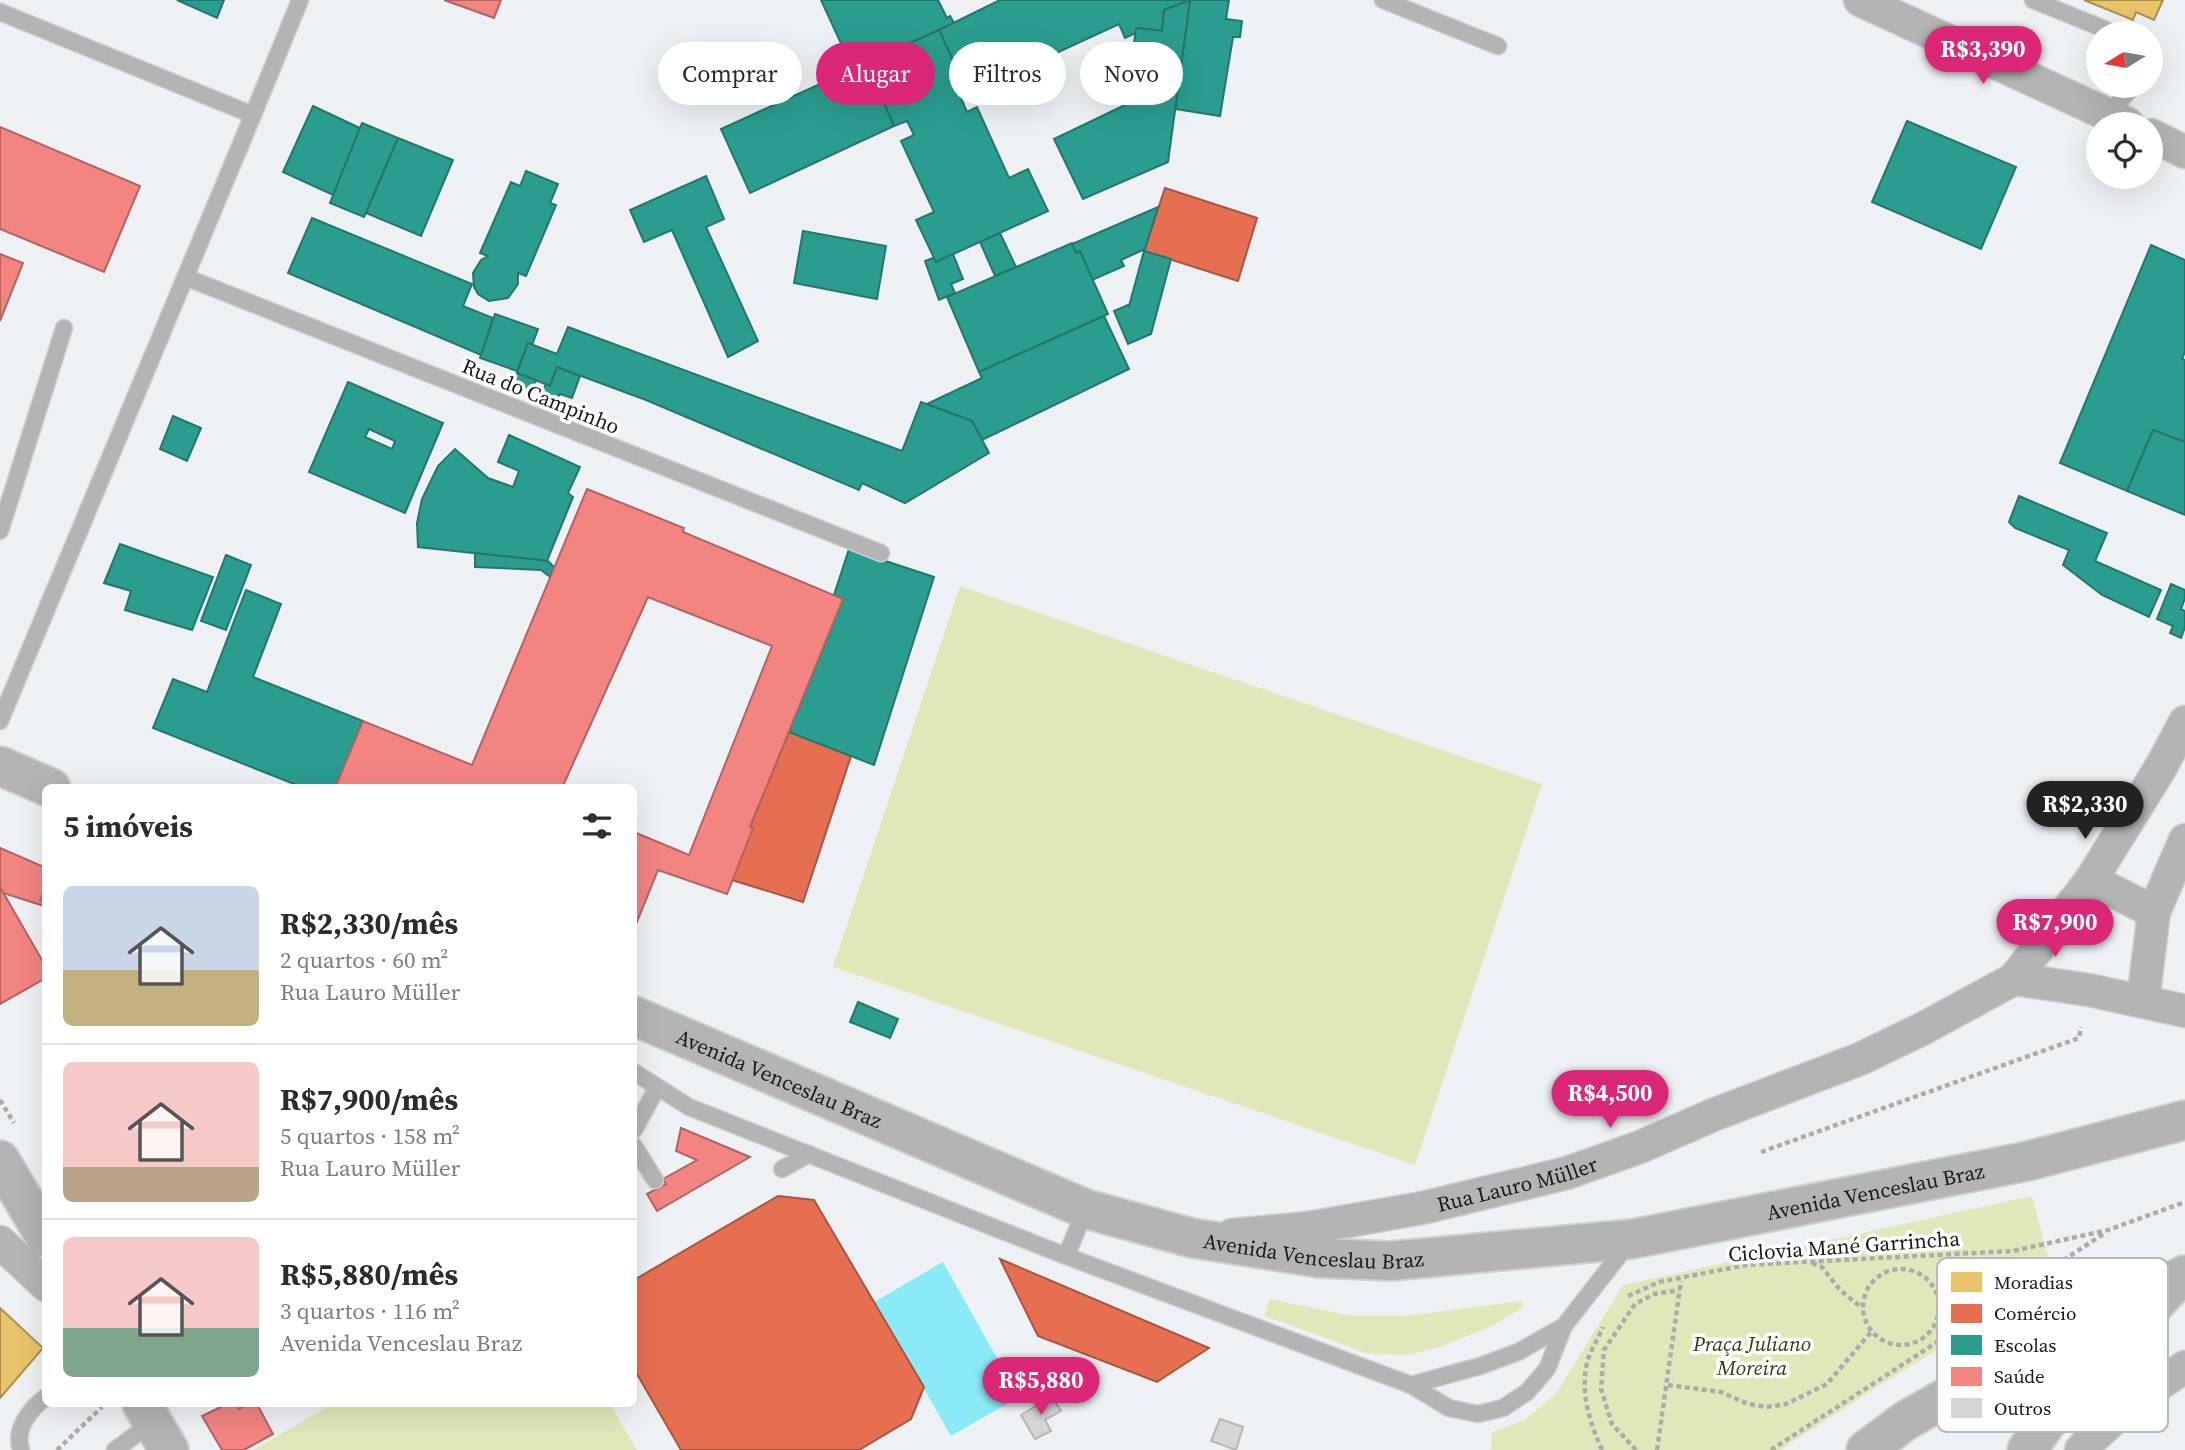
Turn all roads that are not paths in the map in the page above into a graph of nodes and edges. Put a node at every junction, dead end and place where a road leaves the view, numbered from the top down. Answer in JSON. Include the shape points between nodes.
{"nodes":[{"id":1,"x":300,"y":0,"type":"edge"},
{"id":2,"x":1383,"y":0,"type":"edge"},
{"id":3,"x":1860,"y":0,"type":"edge"},
{"id":4,"x":2034,"y":0,"type":"edge"},
{"id":5,"x":0,"y":12,"type":"edge"},
{"id":6,"x":2086,"y":21,"type":"edge"},
{"id":7,"x":1498,"y":46,"type":"dead end"},
{"id":8,"x":2103,"y":112,"type":"edge"},
{"id":9,"x":253,"y":115,"type":"junction"},
{"id":10,"x":2163,"y":140,"type":"edge"},
{"id":11,"x":2184,"y":148,"type":"edge"},
{"id":12,"x":185,"y":277,"type":"junction"},
{"id":13,"x":64,"y":328,"type":"dead end"},
{"id":14,"x":0,"y":531,"type":"edge"},
{"id":15,"x":881,"y":553,"type":"dead end"},
{"id":16,"x":0,"y":721,"type":"edge"},
{"id":17,"x":2185,"y":722,"type":"edge"},
{"id":18,"x":0,"y":766,"type":"edge"},
{"id":19,"x":42,"y":784,"type":"edge"},
{"id":20,"x":2185,"y":840,"type":"edge"},
{"id":21,"x":2091,"y":880,"type":"junction"},
{"id":22,"x":2154,"y":912,"type":"junction"},
{"id":23,"x":2014,"y":979,"type":"junction"},
{"id":24,"x":2143,"y":1002,"type":"junction"},
{"id":25,"x":2185,"y":1011,"type":"edge"},
{"id":26,"x":637,"y":1017,"type":"edge"},
{"id":27,"x":637,"y":1074,"type":"edge"},
{"id":28,"x":657,"y":1088,"type":"junction"},
{"id":29,"x":2185,"y":1120,"type":"edge"},
{"id":30,"x":637,"y":1125,"type":"edge"},
{"id":31,"x":637,"y":1151,"type":"edge"},
{"id":32,"x":809,"y":1154,"type":"junction"},
{"id":33,"x":0,"y":1160,"type":"edge"},
{"id":34,"x":782,"y":1169,"type":"dead end"},
{"id":35,"x":655,"y":1180,"type":"dead end"},
{"id":36,"x":1086,"y":1209,"type":"junction"},
{"id":37,"x":42,"y":1231,"type":"edge"},
{"id":38,"x":1192,"y":1238,"type":"junction"},
{"id":39,"x":1632,"y":1239,"type":"junction"},
{"id":40,"x":0,"y":1242,"type":"edge"},
{"id":41,"x":1066,"y":1256,"type":"junction"},
{"id":42,"x":2182,"y":1277,"type":"edge"},
{"id":43,"x":42,"y":1281,"type":"edge"},
{"id":44,"x":2168,"y":1292,"type":"edge"},
{"id":45,"x":1564,"y":1326,"type":"junction"},
{"id":46,"x":2185,"y":1367,"type":"edge"},
{"id":47,"x":2168,"y":1377,"type":"edge"},
{"id":48,"x":1412,"y":1385,"type":"junction"},
{"id":49,"x":42,"y":1400,"type":"edge"},
{"id":50,"x":1937,"y":1404,"type":"edge"},
{"id":51,"x":155,"y":1425,"type":"edge"},
{"id":52,"x":2039,"y":1432,"type":"edge"},
{"id":53,"x":2098,"y":1432,"type":"edge"},
{"id":54,"x":21,"y":1450,"type":"edge"},
{"id":55,"x":115,"y":1450,"type":"edge"},
{"id":56,"x":1866,"y":1450,"type":"edge"},
{"id":57,"x":2026,"y":1450,"type":"edge"},
{"id":58,"x":2081,"y":1450,"type":"edge"}],
"edges":[{"from":1,"to":9,"type":"lane"},
{"from":2,"to":7,"type":"lane"},
{"from":3,"to":8,"type":"street"},
{"from":4,"to":6,"type":"lane"},
{"from":5,"to":9,"type":"lane"},
{"from":9,"to":12,"type":"lane"},
{"from":10,"to":11,"type":"street"},
{"from":12,"to":15,"type":"lane","name":"Rua do Campinho"},
{"from":12,"to":16,"type":"lane"},
{"from":13,"to":14,"type":"lane"},
{"from":17,"to":21,"type":"street","name":"Rua Lauro Müller"},
{"from":18,"to":19,"type":"highway"},
{"from":20,"to":22,"type":"street"},
{"from":21,"to":22,"type":"street"},
{"from":21,"to":23,"type":"street","name":"Rua Lauro Müller"},
{"from":22,"to":24,"type":"street"},
{"from":23,"to":24,"type":"street"},
{"from":23,"to":38,"type":"street","name":"Rua Lauro Müller","via":[[1860,1059],[1567,1173],[1422,1208],[1321,1226]]},
{"from":24,"to":25,"type":"street"},
{"from":26,"to":36,"type":"highway","name":"Avenida Venceslau Braz"},
{"from":27,"to":28,"type":"lane"},
{"from":28,"to":30,"type":"lane"},
{"from":28,"to":32,"type":"lane","via":[[689,1107]]},
{"from":29,"to":39,"type":"highway","name":"Avenida Venceslau Braz","via":[[2028,1161]]},
{"from":31,"to":35,"type":"lane"},
{"from":32,"to":34,"type":"lane"},
{"from":32,"to":41,"type":"lane"},
{"from":33,"to":37,"type":"main road"},
{"from":36,"to":38,"type":"highway","name":"Avenida Venceslau Braz"},
{"from":36,"to":41,"type":"lane"},
{"from":38,"to":39,"type":"highway","name":"Avenida Venceslau Braz","via":[[1319,1258],[1391,1261]]},
{"from":39,"to":45,"type":"lane"},
{"from":40,"to":43,"type":"street"},
{"from":41,"to":48,"type":"lane"},
{"from":42,"to":44,"type":"street"},
{"from":45,"to":48,"type":"lane","via":[[1518,1352]]},
{"from":45,"to":48,"type":"lane","via":[[1547,1369],[1527,1392],[1503,1408],[1478,1414],[1449,1408]]},
{"from":46,"to":47,"type":"street"},
{"from":49,"to":54,"type":"lane","via":[[32,1407],[18,1435]]},
{"from":50,"to":56,"type":"highway"},
{"from":51,"to":55,"type":"lane"},
{"from":52,"to":57,"type":"street"},
{"from":53,"to":58,"type":"street"}]}
